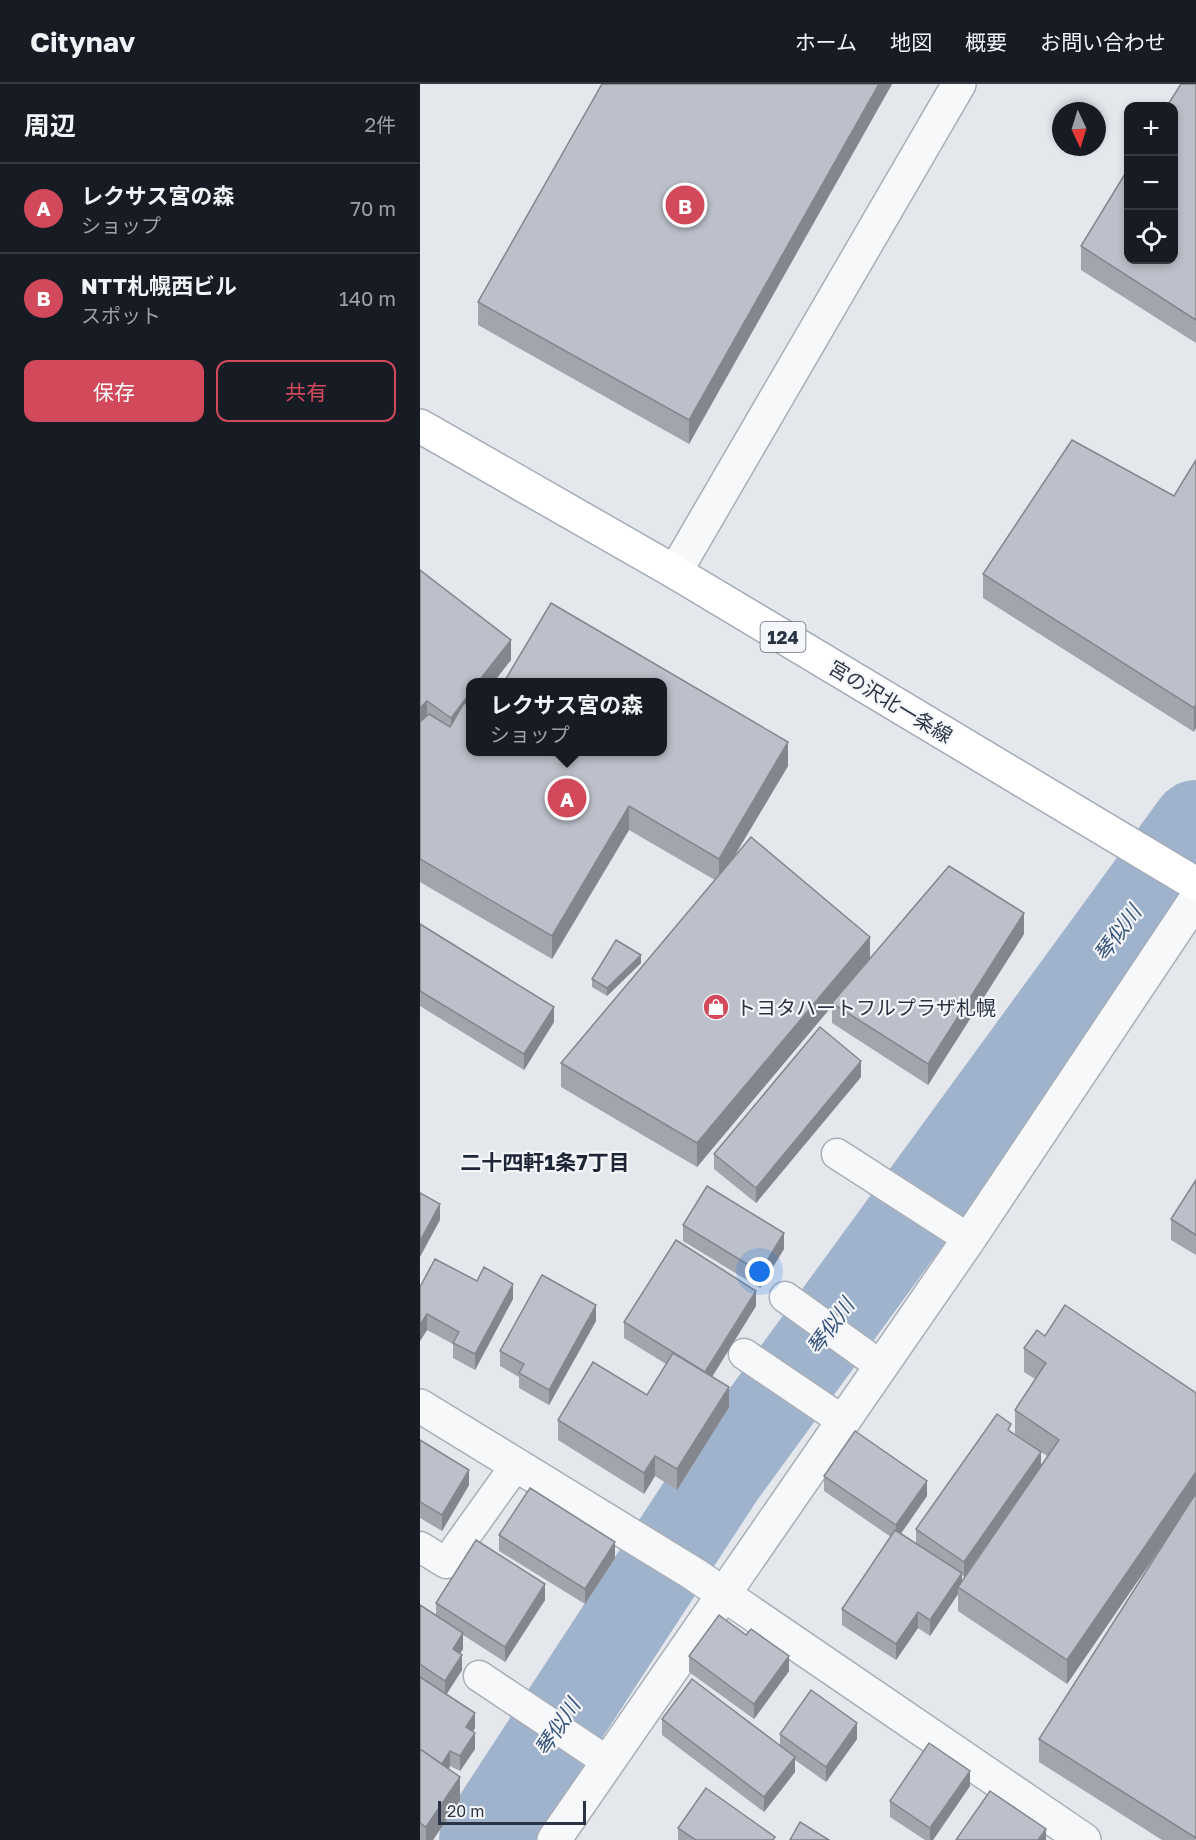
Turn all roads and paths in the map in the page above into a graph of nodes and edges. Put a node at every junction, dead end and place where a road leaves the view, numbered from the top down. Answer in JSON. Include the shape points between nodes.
{"nodes":[{"id":1,"x":959,"y":84,"type":"edge"},
{"id":2,"x":420,"y":426,"type":"edge"},
{"id":3,"x":675,"y":572,"type":"junction"},
{"id":4,"x":1192,"y":886,"type":"edge"},
{"id":5,"x":837,"y":1154,"type":"dead end"},
{"id":6,"x":969,"y":1239,"type":"junction"},
{"id":7,"x":794,"y":1305,"type":"dead end"},
{"id":8,"x":749,"y":1358,"type":"dead end"},
{"id":9,"x":881,"y":1366,"type":"junction"},
{"id":10,"x":420,"y":1406,"type":"edge"},
{"id":11,"x":843,"y":1421,"type":"junction"},
{"id":12,"x":516,"y":1465,"type":"junction"},
{"id":13,"x":420,"y":1547,"type":"edge"},
{"id":14,"x":722,"y":1595,"type":"junction"},
{"id":15,"x":479,"y":1676,"type":"dead end"},
{"id":16,"x":596,"y":1754,"type":"junction"},
{"id":17,"x":554,"y":1840,"type":"edge"},
{"id":18,"x":1084,"y":1840,"type":"edge"}],
"edges":[{"from":1,"to":3,"type":"street"},
{"from":2,"to":3,"type":"main road","name":"宮の沢北一条線","number":"124"},
{"from":3,"to":4,"type":"main road","name":"宮の沢北一条線","number":"124","via":[[1143,852]]},
{"from":4,"to":6,"type":"street"},
{"from":5,"to":6,"type":"lane"},
{"from":6,"to":9,"type":"street"},
{"from":7,"to":9,"type":"lane"},
{"from":8,"to":11,"type":"lane"},
{"from":9,"to":11,"type":"street"},
{"from":10,"to":12,"type":"street"},
{"from":11,"to":14,"type":"street"},
{"from":12,"to":13,"type":"lane","via":[[446,1563]]},
{"from":12,"to":14,"type":"street"},
{"from":14,"to":16,"type":"street"},
{"from":14,"to":18,"type":"street"},
{"from":15,"to":16,"type":"lane"},
{"from":16,"to":17,"type":"street"}]}
